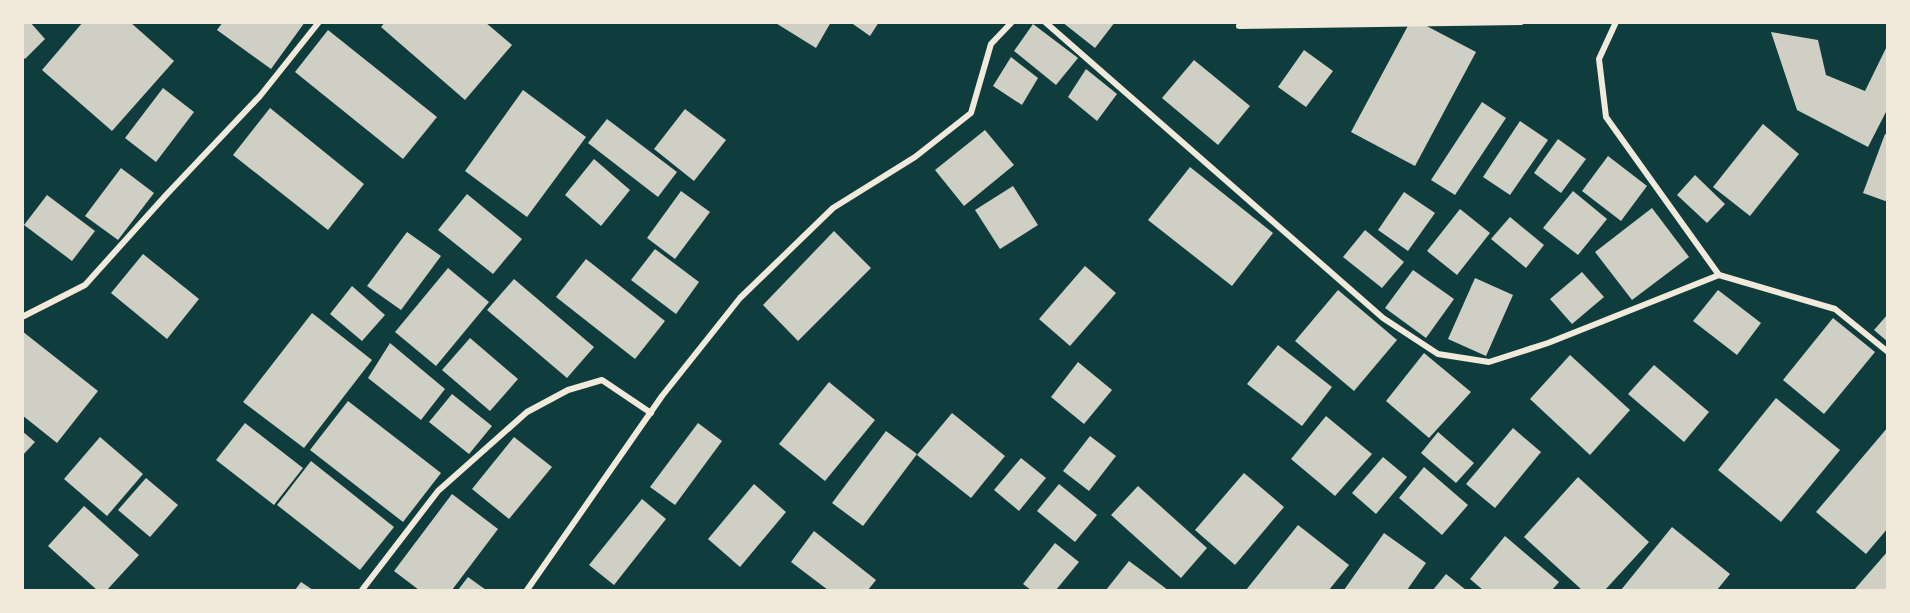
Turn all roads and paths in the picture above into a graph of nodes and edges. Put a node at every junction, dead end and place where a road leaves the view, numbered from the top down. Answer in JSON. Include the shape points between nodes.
{"nodes":[{"id":1,"x":319,"y":22,"type":"edge"},
{"id":2,"x":1012,"y":22,"type":"edge"},
{"id":3,"x":1045,"y":22,"type":"edge"},
{"id":4,"x":1521,"y":22,"type":"edge"},
{"id":5,"x":1616,"y":22,"type":"edge"},
{"id":6,"x":1239,"y":26,"type":"dead end"},
{"id":7,"x":1719,"y":275,"type":"junction"},
{"id":8,"x":22,"y":317,"type":"edge"},
{"id":9,"x":1887,"y":352,"type":"edge"},
{"id":10,"x":651,"y":413,"type":"junction"},
{"id":11,"x":362,"y":591,"type":"edge"},
{"id":12,"x":527,"y":591,"type":"edge"}],
"edges":[{"from":1,"to":8,"type":"street","via":[[260,96],[85,285]]},
{"from":2,"to":10,"type":"street","via":[[991,44],[971,113],[915,157],[833,208],[740,298]]},
{"from":3,"to":7,"type":"street","via":[[1383,318],[1438,354],[1489,362],[1548,343]]},
{"from":4,"to":6,"type":"street"},
{"from":5,"to":7,"type":"street","via":[[1599,59],[1606,117]]},
{"from":7,"to":9,"type":"street","via":[[1835,309]]},
{"from":10,"to":11,"type":"street","via":[[602,380],[568,390],[527,412],[438,490]]},
{"from":10,"to":12,"type":"street"}]}
